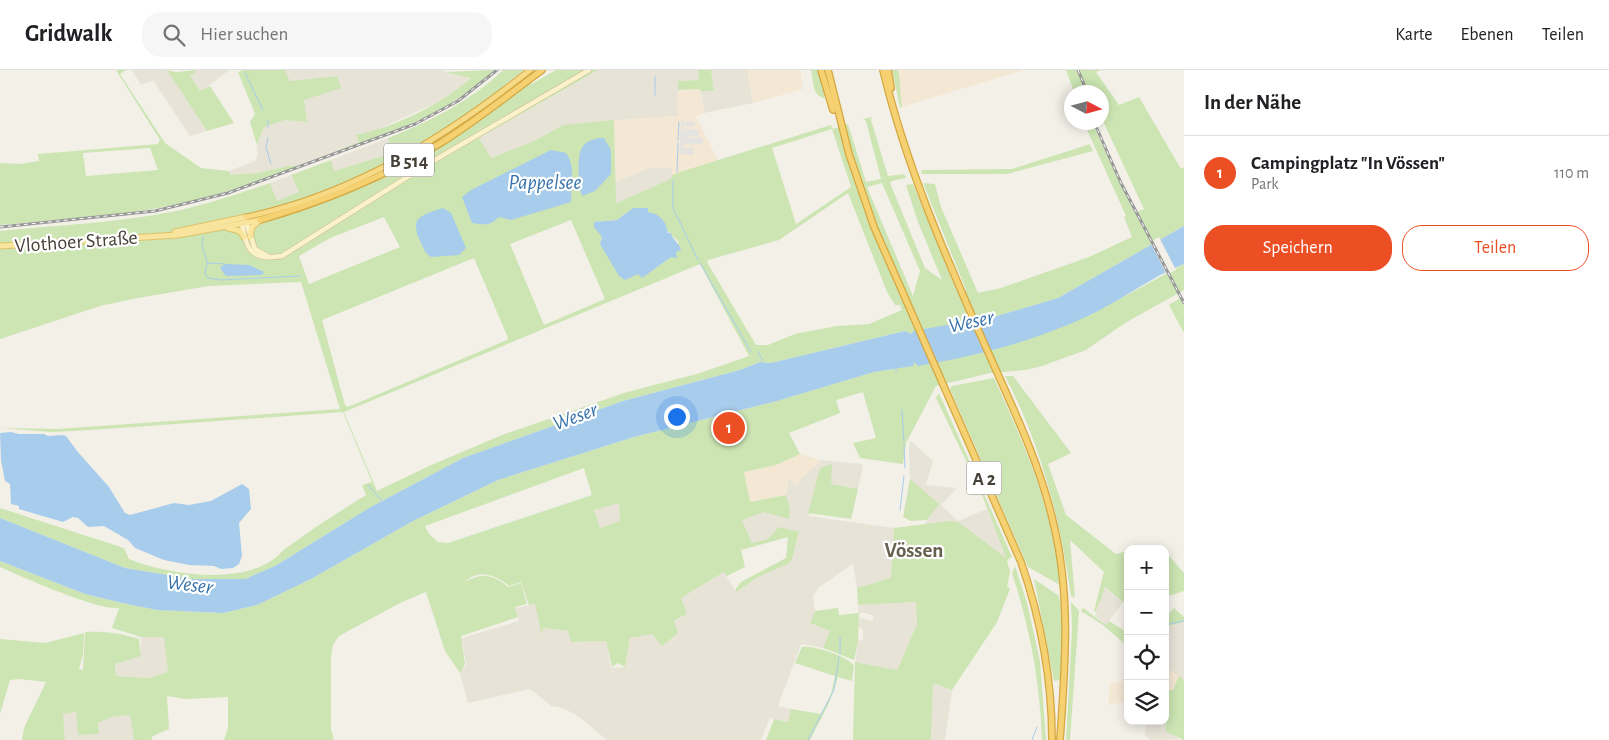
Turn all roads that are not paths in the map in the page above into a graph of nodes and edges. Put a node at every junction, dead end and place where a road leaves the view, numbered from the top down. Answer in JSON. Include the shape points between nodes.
{"nodes":[{"id":1,"x":530,"y":70,"type":"edge"},
{"id":2,"x":542,"y":70,"type":"edge"},
{"id":3,"x":590,"y":70,"type":"edge"},
{"id":4,"x":821,"y":70,"type":"edge"},
{"id":5,"x":828,"y":70,"type":"edge"},
{"id":6,"x":886,"y":71,"type":"edge"},
{"id":7,"x":828,"y":86,"type":"junction"},
{"id":8,"x":244,"y":220,"type":"junction"},
{"id":9,"x":260,"y":220,"type":"junction"},
{"id":10,"x":222,"y":228,"type":"junction"},
{"id":11,"x":152,"y":236,"type":"junction"},
{"id":12,"x":247,"y":237,"type":"junction"},
{"id":13,"x":0,"y":246,"type":"edge"},
{"id":14,"x":1052,"y":740,"type":"edge"},
{"id":15,"x":1060,"y":740,"type":"edge"}],
"edges":[{"from":1,"to":8,"type":"highway","number":"B 514","via":[[483,108],[398,160],[343,186]]},
{"from":2,"to":9,"type":"highway","number":"B 514","via":[[448,138],[391,170],[327,198]]},
{"from":3,"to":12,"type":"main road","via":[[428,164],[292,251],[265,259],[256,256],[247,245]]},
{"from":4,"to":7,"type":"highway"},
{"from":5,"to":7,"type":"highway","number":"A 2"},
{"from":6,"to":15,"type":"highway","via":[[894,110],[919,188],[1031,451],[1048,501],[1058,542],[1065,602]]},
{"from":7,"to":14,"type":"highway","number":"A 2","via":[[864,201],[1021,562],[1046,658]]},
{"from":8,"to":9,"type":"main road","number":"B 514"},
{"from":8,"to":10,"type":"main road","name":"Vlothoer Straße","number":"B 514"},
{"from":8,"to":11,"type":"main road","name":"Vlothoer Straße","number":"B 514"},
{"from":8,"to":12,"type":"main road"},
{"from":9,"to":12,"type":"main road"},
{"from":10,"to":11,"type":"main road","name":"Vlothoer Straße","number":"B 514"},
{"from":10,"to":12,"type":"main road","via":[[240,231]]},
{"from":11,"to":13,"type":"main road","name":"Vlothoer Straße","number":"B 514"}]}
